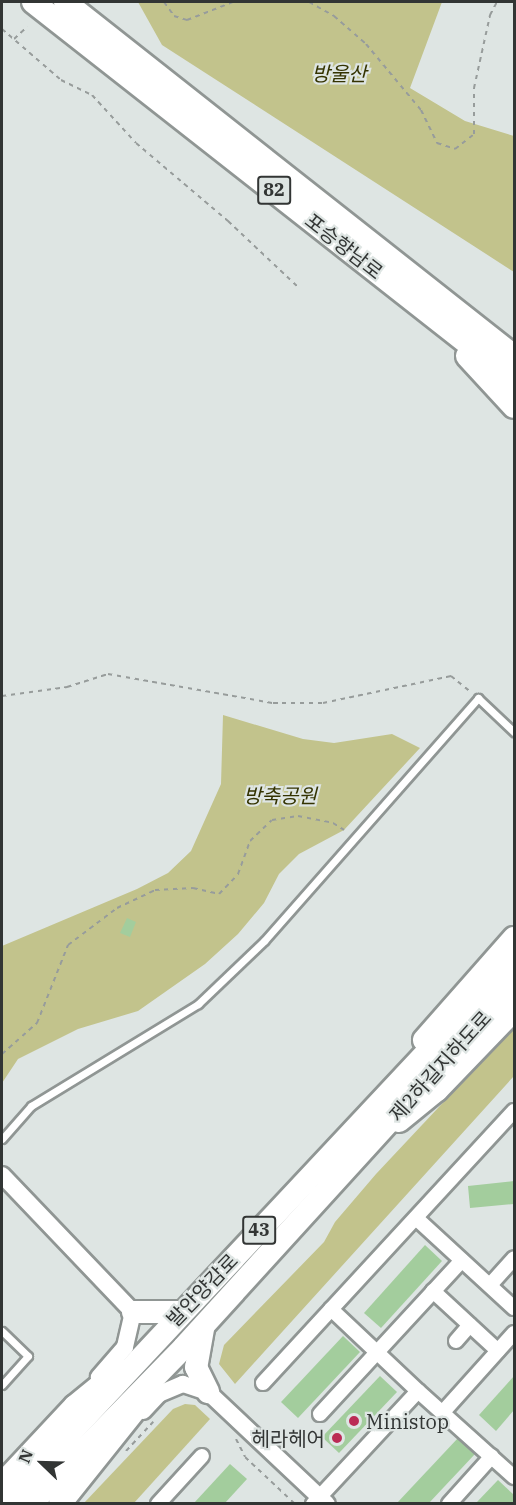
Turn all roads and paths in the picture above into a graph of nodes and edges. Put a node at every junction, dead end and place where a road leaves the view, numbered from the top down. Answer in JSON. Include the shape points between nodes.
{"nodes":[{"id":1,"x":33,"y":2,"type":"edge"},
{"id":2,"x":65,"y":2,"type":"edge"},
{"id":3,"x":164,"y":2,"type":"edge"},
{"id":4,"x":233,"y":2,"type":"edge"},
{"id":5,"x":309,"y":2,"type":"edge"},
{"id":6,"x":497,"y":2,"type":"edge"},
{"id":7,"x":27,"y":27,"type":"dead end"},
{"id":8,"x":2,"y":29,"type":"edge"},
{"id":9,"x":14,"y":39,"type":"junction"},
{"id":10,"x":299,"y":288,"type":"dead end"},
{"id":11,"x":418,"y":305,"type":"junction"},
{"id":12,"x":451,"y":306,"type":"junction"},
{"id":13,"x":514,"y":341,"type":"edge"},
{"id":14,"x":514,"y":356,"type":"edge"},
{"id":15,"x":514,"y":380,"type":"edge"},
{"id":16,"x":514,"y":407,"type":"edge"},
{"id":17,"x":2,"y":696,"type":"edge"},
{"id":18,"x":478,"y":698,"type":"junction"},
{"id":19,"x":514,"y":732,"type":"edge"},
{"id":20,"x":344,"y":830,"type":"dead end"},
{"id":21,"x":514,"y":938,"type":"edge"},
{"id":22,"x":514,"y":959,"type":"edge"},
{"id":23,"x":514,"y":984,"type":"edge"},
{"id":24,"x":514,"y":1010,"type":"edge"},
{"id":25,"x":2,"y":1054,"type":"edge"},
{"id":26,"x":374,"y":1109,"type":"junction"},
{"id":27,"x":514,"y":1111,"type":"edge"},
{"id":28,"x":2,"y":1139,"type":"edge"},
{"id":29,"x":365,"y":1148,"type":"junction"},
{"id":30,"x":2,"y":1175,"type":"edge"},
{"id":31,"x":416,"y":1218,"type":"junction"},
{"id":32,"x":514,"y":1258,"type":"edge"},
{"id":33,"x":462,"y":1260,"type":"junction"},
{"id":34,"x":490,"y":1285,"type":"junction"},
{"id":35,"x":433,"y":1291,"type":"junction"},
{"id":36,"x":514,"y":1308,"type":"edge"},
{"id":37,"x":331,"y":1309,"type":"junction"},
{"id":38,"x":133,"y":1312,"type":"junction"},
{"id":39,"x":182,"y":1312,"type":"junction"},
{"id":40,"x":205,"y":1324,"type":"junction"},
{"id":41,"x":470,"y":1325,"type":"junction"},
{"id":42,"x":2,"y":1331,"type":"edge"},
{"id":43,"x":514,"y":1333,"type":"edge"},
{"id":44,"x":456,"y":1341,"type":"dead end"},
{"id":45,"x":144,"y":1350,"type":"junction"},
{"id":46,"x":498,"y":1351,"type":"junction"},
{"id":47,"x":377,"y":1352,"type":"junction"},
{"id":48,"x":171,"y":1361,"type":"junction"},
{"id":49,"x":263,"y":1383,"type":"dead end"},
{"id":50,"x":2,"y":1385,"type":"edge"},
{"id":51,"x":418,"y":1391,"type":"junction"},
{"id":52,"x":208,"y":1392,"type":"junction"},
{"id":53,"x":75,"y":1406,"type":"junction"},
{"id":54,"x":443,"y":1412,"type":"junction"},
{"id":55,"x":161,"y":1413,"type":"dead end"},
{"id":56,"x":320,"y":1414,"type":"dead end"},
{"id":57,"x":232,"y":1431,"type":"dead end"},
{"id":58,"x":122,"y":1455,"type":"dead end"},
{"id":59,"x":202,"y":1456,"type":"dead end"},
{"id":60,"x":492,"y":1456,"type":"junction"},
{"id":61,"x":514,"y":1477,"type":"edge"},
{"id":62,"x":2,"y":1484,"type":"edge"},
{"id":63,"x":320,"y":1501,"type":"edge"},
{"id":64,"x":4,"y":1503,"type":"edge"},
{"id":65,"x":31,"y":1503,"type":"edge"},
{"id":66,"x":60,"y":1503,"type":"edge"},
{"id":67,"x":158,"y":1503,"type":"edge"},
{"id":68,"x":295,"y":1503,"type":"edge"},
{"id":69,"x":449,"y":1503,"type":"edge"}],
"edges":[{"from":1,"to":11,"type":"main road","name":"포승향남로","number":"82"},
{"from":2,"to":12,"type":"main road","name":"포승향남로","number":"82","via":[[196,109]]},
{"from":3,"to":4,"type":"path","via":[[174,16],[187,20]]},
{"from":5,"to":6,"type":"path","via":[[334,16],[366,44],[421,110],[437,143],[455,149],[474,134],[474,88],[490,15]]},
{"from":7,"to":9,"type":"path"},
{"from":8,"to":9,"type":"path"},
{"from":9,"to":10,"type":"path","via":[[61,80],[92,95],[135,143],[228,221]]},
{"from":11,"to":15,"type":"main road","name":"포승향남로","number":"82"},
{"from":11,"to":16,"type":"main road"},
{"from":12,"to":13,"type":"main road"},
{"from":12,"to":14,"type":"main road","name":"포승향남로","number":"82"},
{"from":17,"to":18,"type":"path","via":[[67,687],[108,674],[273,703],[323,703],[451,676]]},
{"from":18,"to":19,"type":"lane"},
{"from":18,"to":28,"type":"lane","via":[[264,941],[198,1004],[31,1106]]},
{"from":20,"to":25,"type":"path","via":[[333,823],[298,816],[272,820],[250,841],[238,874],[219,894],[193,888],[155,890],[117,908],[68,945],[37,1023]]},
{"from":21,"to":26,"type":"main road","name":"발안양감로","number":"43","via":[[414,1052]]},
{"from":22,"to":26,"type":"main road","name":"제2하길지하도로"},
{"from":23,"to":29,"type":"main road","name":"제2하길지하도로"},
{"from":24,"to":29,"type":"main road","name":"발안양감로","number":"43","via":[[437,1090]]},
{"from":26,"to":39,"type":"main road","name":"발안양감로","number":"43"},
{"from":27,"to":31,"type":"street"},
{"from":29,"to":40,"type":"main road","name":"발안양감로","number":"43"},
{"from":30,"to":38,"type":"street"},
{"from":31,"to":33,"type":"street"},
{"from":31,"to":37,"type":"street"},
{"from":32,"to":34,"type":"street"},
{"from":33,"to":34,"type":"street"},
{"from":33,"to":35,"type":"street"},
{"from":34,"to":36,"type":"street"},
{"from":35,"to":41,"type":"street"},
{"from":35,"to":47,"type":"street"},
{"from":37,"to":47,"type":"street"},
{"from":37,"to":49,"type":"street"},
{"from":38,"to":39,"type":"main road"},
{"from":38,"to":53,"type":"street","via":[[125,1347]]},
{"from":39,"to":45,"type":"main road","name":"발안양감로","number":"43"},
{"from":40,"to":48,"type":"main road","name":"발안양감로","number":"43"},
{"from":40,"to":52,"type":"main road","via":[[196,1367]]},
{"from":41,"to":44,"type":"street"},
{"from":41,"to":46,"type":"street"},
{"from":42,"to":50,"type":"lane","via":[[28,1356]]},
{"from":43,"to":46,"type":"street"},
{"from":45,"to":53,"type":"main road","number":"43"},
{"from":45,"to":64,"type":"main road","name":"발안양감로"},
{"from":46,"to":54,"type":"street"},
{"from":47,"to":51,"type":"street"},
{"from":47,"to":56,"type":"street"},
{"from":48,"to":65,"type":"main road","name":"발안양감로"},
{"from":48,"to":66,"type":"main road","number":"43"},
{"from":51,"to":54,"type":"street"},
{"from":51,"to":63,"type":"street"},
{"from":52,"to":63,"type":"street"},
{"from":52,"to":66,"type":"street","via":[[183,1384],[159,1394]]},
{"from":53,"to":62,"type":"main road","number":"43"},
{"from":54,"to":60,"type":"street"},
{"from":55,"to":58,"type":"path"},
{"from":57,"to":68,"type":"path","via":[[245,1457]]},
{"from":59,"to":67,"type":"street"},
{"from":60,"to":61,"type":"street"},
{"from":60,"to":69,"type":"street"}]}
